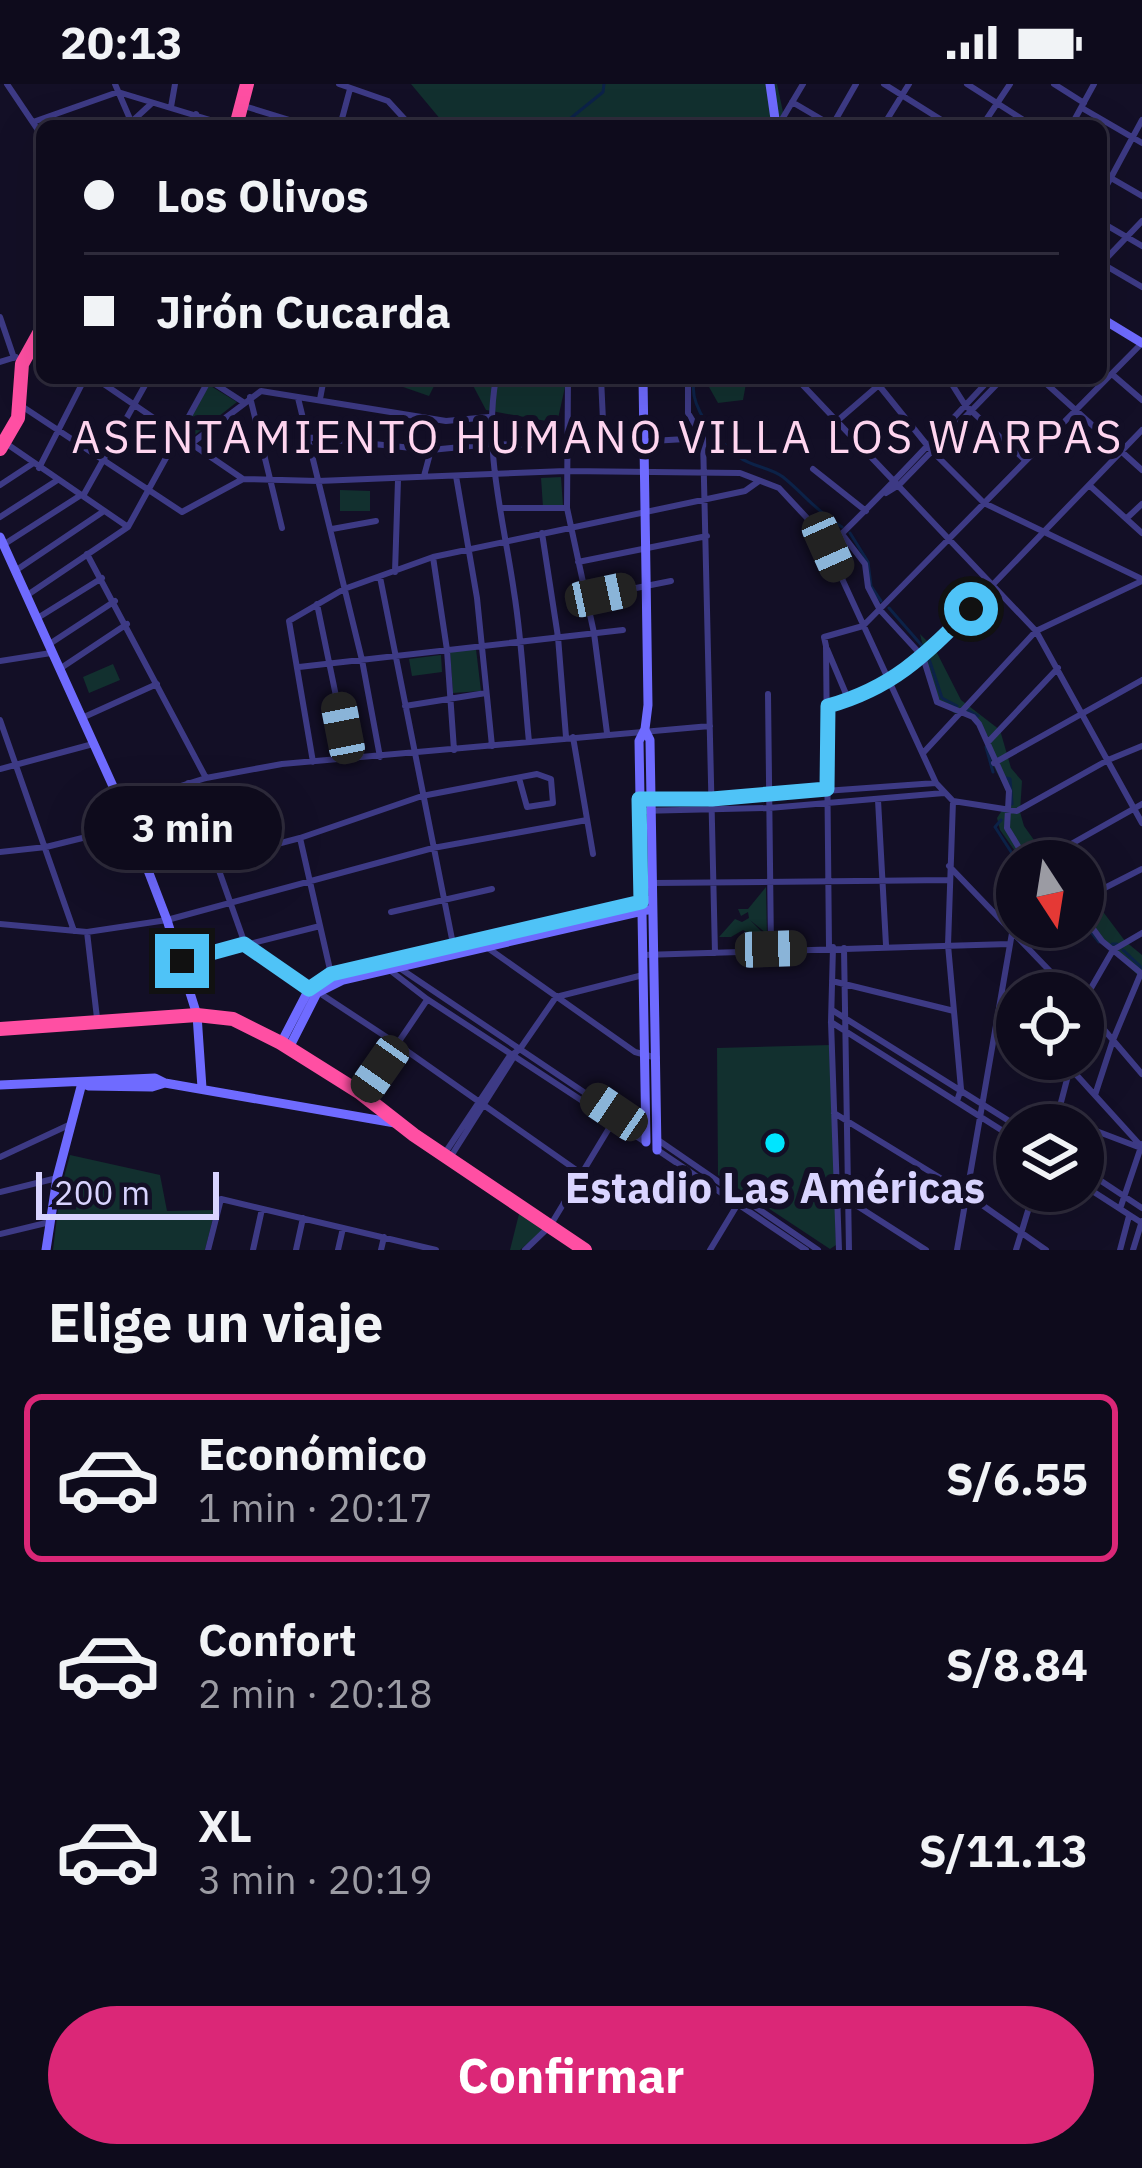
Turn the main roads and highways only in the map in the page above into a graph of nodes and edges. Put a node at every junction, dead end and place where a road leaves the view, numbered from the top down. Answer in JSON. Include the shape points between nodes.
{"nodes":[{"id":1,"x":247,"y":84,"type":"edge"},
{"id":2,"x":235,"y":120,"type":"edge"},
{"id":3,"x":36,"y":341,"type":"edge"},
{"id":4,"x":3,"y":446,"type":"edge"},
{"id":5,"x":0,"y":1029,"type":"edge"},
{"id":6,"x":400,"y":1124,"type":"junction"},
{"id":7,"x":551,"y":1223,"type":"junction"},
{"id":8,"x":585,"y":1250,"type":"edge"},
{"id":9,"x":598,"y":1250,"type":"edge"}],
"edges":[{"from":1,"to":2,"type":"highway"},
{"from":3,"to":4,"type":"highway","via":[[20,356],[19,404]]},
{"from":5,"to":6,"type":"highway","via":[[233,1019]]},
{"from":6,"to":7,"type":"highway"},
{"from":6,"to":7,"type":"highway"},
{"from":7,"to":8,"type":"highway"},
{"from":7,"to":9,"type":"highway"}]}
